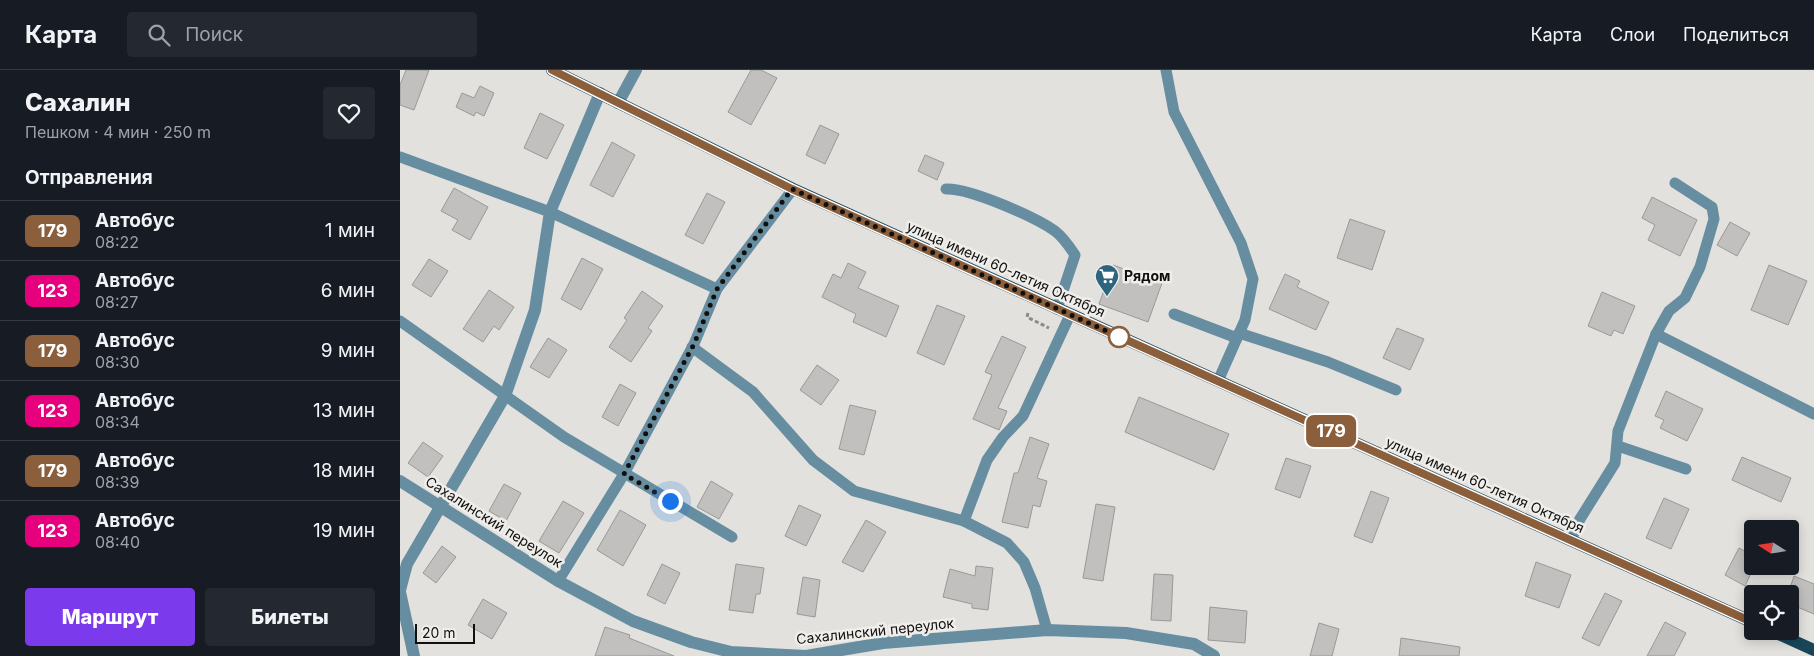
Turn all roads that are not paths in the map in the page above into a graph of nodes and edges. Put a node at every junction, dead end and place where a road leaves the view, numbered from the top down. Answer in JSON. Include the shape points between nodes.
{"nodes":[{"id":1,"x":552,"y":70,"type":"edge"},
{"id":2,"x":636,"y":70,"type":"edge"},
{"id":3,"x":1166,"y":70,"type":"edge"},
{"id":4,"x":600,"y":93,"type":"junction"},
{"id":5,"x":618,"y":103,"type":"junction"},
{"id":6,"x":400,"y":157,"type":"edge"},
{"id":7,"x":1675,"y":183,"type":"dead end"},
{"id":8,"x":792,"y":189,"type":"junction"},
{"id":9,"x":946,"y":189,"type":"dead end"},
{"id":10,"x":550,"y":212,"type":"junction"},
{"id":11,"x":717,"y":289,"type":"junction"},
{"id":12,"x":1058,"y":309,"type":"junction"},
{"id":13,"x":1174,"y":314,"type":"dead end"},
{"id":14,"x":1070,"y":315,"type":"junction"},
{"id":15,"x":400,"y":321,"type":"edge"},
{"id":16,"x":1656,"y":334,"type":"junction"},
{"id":17,"x":1238,"y":335,"type":"junction"},
{"id":18,"x":692,"y":347,"type":"junction"},
{"id":19,"x":1218,"y":381,"type":"junction"},
{"id":20,"x":1396,"y":390,"type":"dead end"},
{"id":21,"x":505,"y":396,"type":"junction"},
{"id":22,"x":1814,"y":414,"type":"edge"},
{"id":23,"x":1618,"y":446,"type":"junction"},
{"id":24,"x":1686,"y":468,"type":"dead end"},
{"id":25,"x":624,"y":474,"type":"junction"},
{"id":26,"x":400,"y":480,"type":"edge"},
{"id":27,"x":442,"y":507,"type":"junction"},
{"id":28,"x":964,"y":521,"type":"junction"},
{"id":29,"x":732,"y":536,"type":"dead end"},
{"id":30,"x":1571,"y":540,"type":"junction"},
{"id":31,"x":558,"y":580,"type":"junction"},
{"id":32,"x":400,"y":590,"type":"edge"},
{"id":33,"x":1744,"y":618,"type":"edge"},
{"id":34,"x":1047,"y":630,"type":"junction"},
{"id":35,"x":1792,"y":640,"type":"edge"},
{"id":36,"x":1814,"y":650,"type":"edge"},
{"id":37,"x":414,"y":656,"type":"edge"},
{"id":38,"x":1214,"y":656,"type":"edge"}],
"edges":[{"from":1,"to":4,"type":"main road","name":"улица имени 60-летия Октября"},
{"from":2,"to":5,"type":"street"},
{"from":3,"to":17,"type":"lane","via":[[1174,112],[1241,243],[1253,279],[1249,308]]},
{"from":4,"to":5,"type":"main road","name":"улица имени 60-летия Октября"},
{"from":4,"to":10,"type":"street"},
{"from":5,"to":8,"type":"main road","name":"улица имени 60-летия Октября"},
{"from":6,"to":10,"type":"lane"},
{"from":7,"to":16,"type":"lane","via":[[1712,207],[1714,219],[1700,267],[1685,298],[1669,312]]},
{"from":8,"to":11,"type":"lane"},
{"from":8,"to":12,"type":"main road","name":"улица имени 60-летия Октября"},
{"from":9,"to":12,"type":"lane","via":[[959,189],[1015,211],[1054,231],[1068,243],[1075,255]]},
{"from":10,"to":11,"type":"lane"},
{"from":10,"to":21,"type":"street","via":[[535,310]]},
{"from":11,"to":18,"type":"lane"},
{"from":12,"to":14,"type":"main road","name":"улица имени 60-летия Октября"},
{"from":13,"to":17,"type":"lane"},
{"from":14,"to":19,"type":"main road","name":"улица имени 60-летия Октября"},
{"from":14,"to":28,"type":"lane","via":[[1023,416],[987,460]]},
{"from":15,"to":21,"type":"lane"},
{"from":16,"to":22,"type":"lane"},
{"from":16,"to":23,"type":"lane","via":[[1618,431]]},
{"from":17,"to":19,"type":"lane"},
{"from":17,"to":20,"type":"lane","via":[[1328,362]]},
{"from":18,"to":25,"type":"lane"},
{"from":18,"to":28,"type":"lane","via":[[752,392],[813,460],[854,491]]},
{"from":19,"to":30,"type":"main road","name":"улица имени 60-летия Октября"},
{"from":21,"to":25,"type":"lane"},
{"from":21,"to":27,"type":"street"},
{"from":23,"to":24,"type":"lane"},
{"from":23,"to":30,"type":"lane","via":[[1615,463],[1580,519]]},
{"from":25,"to":29,"type":"lane"},
{"from":25,"to":31,"type":"lane"},
{"from":26,"to":27,"type":"street","name":"Сахалинский переулок"},
{"from":27,"to":31,"type":"street","name":"Сахалинский переулок"},
{"from":27,"to":32,"type":"street","via":[[407,564]]},
{"from":28,"to":34,"type":"lane","via":[[1007,543],[1024,562]]},
{"from":30,"to":33,"type":"main road","name":"улица имени 60-летия Октября"},
{"from":31,"to":34,"type":"street","name":"Сахалинский переулок","via":[[633,621],[731,652],[806,656],[883,643]]},
{"from":32,"to":37,"type":"street"},
{"from":34,"to":38,"type":"street","name":"Сахалинский переулок","via":[[1126,632],[1194,644]]},
{"from":35,"to":36,"type":"main road"}]}
